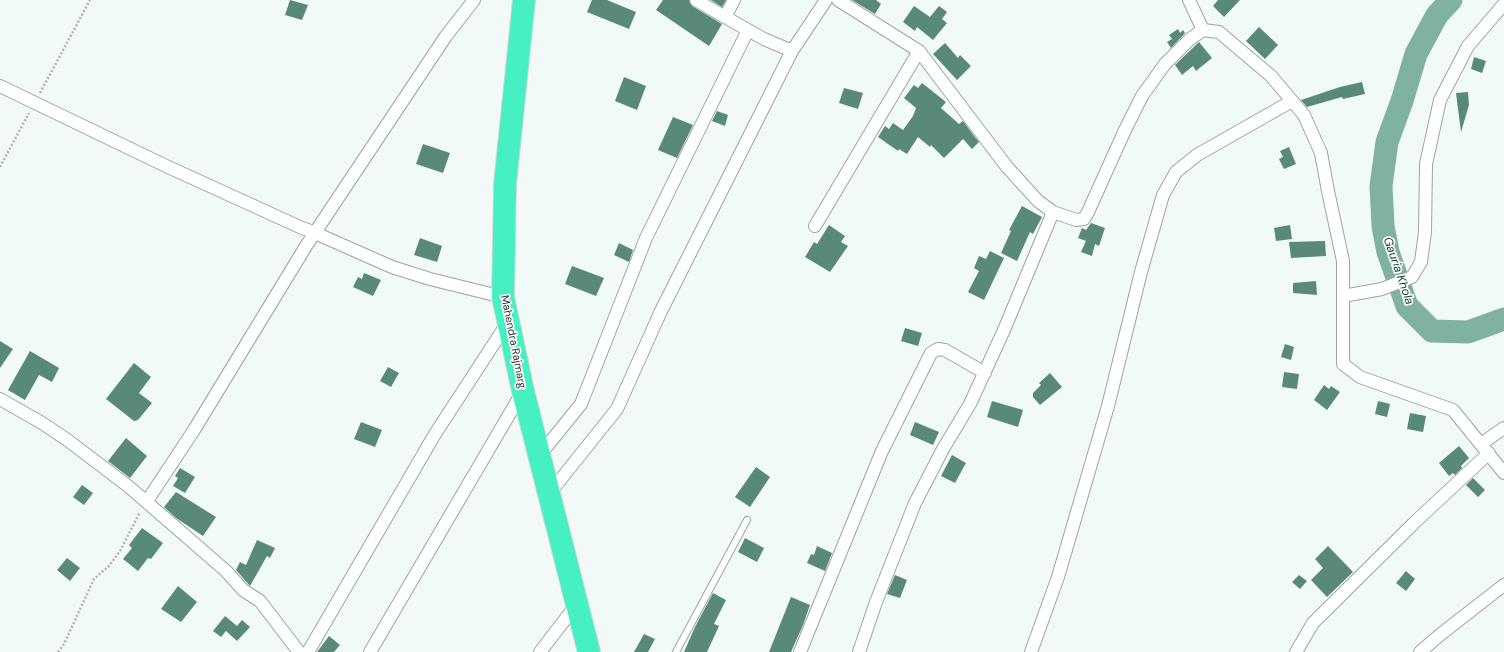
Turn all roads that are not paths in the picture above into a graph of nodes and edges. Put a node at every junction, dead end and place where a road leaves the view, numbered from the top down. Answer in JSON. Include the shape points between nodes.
{"nodes":[{"id":1,"x":474,"y":0,"type":"edge"},
{"id":2,"x":524,"y":0,"type":"edge"},
{"id":3,"x":696,"y":0,"type":"edge"},
{"id":4,"x":734,"y":0,"type":"edge"},
{"id":5,"x":826,"y":0,"type":"edge"},
{"id":6,"x":838,"y":0,"type":"edge"},
{"id":7,"x":1189,"y":0,"type":"edge"},
{"id":8,"x":1504,"y":4,"type":"edge"},
{"id":9,"x":725,"y":17,"type":"junction"},
{"id":10,"x":748,"y":30,"type":"junction"},
{"id":11,"x":1203,"y":30,"type":"junction"},
{"id":12,"x":792,"y":51,"type":"junction"},
{"id":13,"x":919,"y":51,"type":"junction"},
{"id":14,"x":0,"y":86,"type":"edge"},
{"id":15,"x":1292,"y":101,"type":"junction"},
{"id":16,"x":1053,"y":212,"type":"junction"},
{"id":17,"x":815,"y":226,"type":"dead end"},
{"id":18,"x":316,"y":233,"type":"junction"},
{"id":19,"x":1343,"y":296,"type":"junction"},
{"id":20,"x":503,"y":297,"type":"junction"},
{"id":21,"x":508,"y":322,"type":"junction"},
{"id":22,"x":985,"y":373,"type":"junction"},
{"id":23,"x":523,"y":391,"type":"junction"},
{"id":24,"x":0,"y":399,"type":"edge"},
{"id":25,"x":1504,"y":428,"type":"edge"},
{"id":26,"x":1485,"y":448,"type":"junction"},
{"id":27,"x":539,"y":456,"type":"junction"},
{"id":28,"x":1504,"y":473,"type":"edge"},
{"id":29,"x":549,"y":494,"type":"junction"},
{"id":30,"x":147,"y":502,"type":"junction"},
{"id":31,"x":746,"y":520,"type":"dead end"},
{"id":32,"x":1504,"y":585,"type":"edge"},
{"id":33,"x":577,"y":604,"type":"junction"},
{"id":34,"x":299,"y":652,"type":"edge"},
{"id":35,"x":308,"y":652,"type":"edge"},
{"id":36,"x":370,"y":652,"type":"edge"},
{"id":37,"x":540,"y":652,"type":"edge"},
{"id":38,"x":589,"y":652,"type":"edge"},
{"id":39,"x":676,"y":652,"type":"edge"},
{"id":40,"x":800,"y":652,"type":"edge"},
{"id":41,"x":859,"y":652,"type":"edge"},
{"id":42,"x":1031,"y":652,"type":"edge"},
{"id":43,"x":1296,"y":652,"type":"edge"},
{"id":44,"x":1420,"y":652,"type":"edge"}],
"edges":[{"from":1,"to":18,"type":"street","via":[[446,36]]},
{"from":2,"to":20,"type":"highway","name":"Mahendra Rajmarg","via":[[505,184]]},
{"from":3,"to":9,"type":"street"},
{"from":4,"to":9,"type":"street"},
{"from":5,"to":12,"type":"street"},
{"from":6,"to":13,"type":"street"},
{"from":7,"to":11,"type":"street"},
{"from":8,"to":19,"type":"street","via":[[1468,46],[1440,100],[1426,164],[1425,232],[1421,262],[1412,277],[1382,289]]},
{"from":9,"to":10,"type":"street"},
{"from":10,"to":12,"type":"street"},
{"from":10,"to":27,"type":"street","via":[[646,238],[580,404]]},
{"from":11,"to":15,"type":"street","via":[[1218,32],[1271,76]]},
{"from":11,"to":16,"type":"street","via":[[1165,64],[1142,96],[1084,219],[1076,220]]},
{"from":12,"to":29,"type":"street","via":[[661,310],[617,409]]},
{"from":13,"to":16,"type":"street","via":[[1007,167],[1038,201]]},
{"from":13,"to":17,"type":"street"},
{"from":14,"to":18,"type":"street"},
{"from":15,"to":19,"type":"street","via":[[1304,115],[1321,153],[1343,261]]},
{"from":15,"to":42,"type":"street","via":[[1197,155],[1176,172],[1163,195],[1058,577]]},
{"from":16,"to":22,"type":"street"},
{"from":18,"to":20,"type":"street","via":[[392,267]]},
{"from":18,"to":30,"type":"street"},
{"from":19,"to":26,"type":"street","via":[[1343,364],[1360,377],[1453,410]]},
{"from":20,"to":21,"type":"highway","name":"Mahendra Rajmarg"},
{"from":21,"to":23,"type":"highway","name":"Mahendra Rajmarg"},
{"from":21,"to":35,"type":"street","via":[[435,434]]},
{"from":22,"to":40,"type":"street","via":[[945,350],[931,352],[882,451]]},
{"from":22,"to":41,"type":"street","via":[[915,503]]},
{"from":23,"to":27,"type":"highway","name":"Mahendra Rajmarg"},
{"from":23,"to":36,"type":"street"},
{"from":24,"to":30,"type":"street","via":[[66,439]]},
{"from":25,"to":26,"type":"street"},
{"from":26,"to":28,"type":"street"},
{"from":26,"to":43,"type":"street","via":[[1314,623]]},
{"from":27,"to":29,"type":"highway","name":"Mahendra Rajmarg"},
{"from":29,"to":33,"type":"highway","name":"Mahendra Rajmarg"},
{"from":30,"to":34,"type":"street","via":[[226,571],[243,590],[260,601]]},
{"from":31,"to":39,"type":"lane"},
{"from":32,"to":44,"type":"street"},
{"from":33,"to":37,"type":"street"},
{"from":33,"to":38,"type":"highway","name":"Mahendra Rajmarg"}]}
